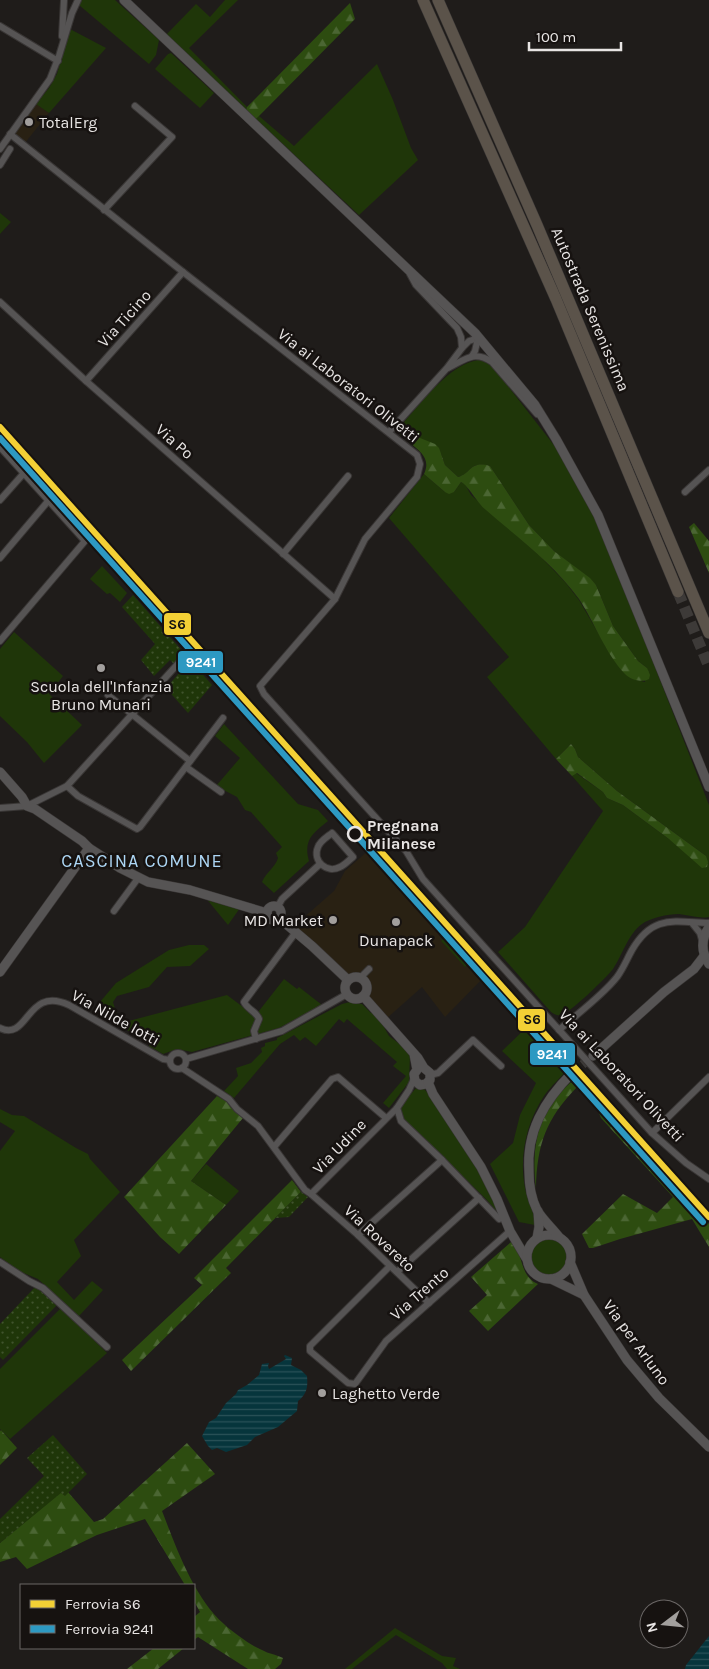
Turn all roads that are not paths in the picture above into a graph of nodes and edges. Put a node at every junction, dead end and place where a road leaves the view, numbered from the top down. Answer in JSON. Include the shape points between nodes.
{"nodes":[{"id":1,"x":65,"y":0,"type":"edge"},
{"id":2,"x":120,"y":0,"type":"edge"},
{"id":3,"x":124,"y":0,"type":"edge"},
{"id":4,"x":423,"y":0,"type":"edge"},
{"id":5,"x":438,"y":0,"type":"edge"},
{"id":6,"x":77,"y":2,"type":"edge"},
{"id":7,"x":134,"y":10,"type":"junction"},
{"id":8,"x":0,"y":26,"type":"edge"},
{"id":9,"x":58,"y":58,"type":"junction"},
{"id":10,"x":134,"y":106,"type":"dead end"},
{"id":11,"x":10,"y":134,"type":"junction"},
{"id":12,"x":10,"y":149,"type":"dead end"},
{"id":13,"x":0,"y":150,"type":"edge"},
{"id":14,"x":0,"y":165,"type":"edge"},
{"id":15,"x":104,"y":210,"type":"junction"},
{"id":16,"x":182,"y":272,"type":"junction"},
{"id":17,"x":409,"y":273,"type":"junction"},
{"id":18,"x":0,"y":302,"type":"edge"},
{"id":19,"x":478,"y":338,"type":"junction"},
{"id":20,"x":462,"y":348,"type":"junction"},
{"id":21,"x":472,"y":356,"type":"junction"},
{"id":22,"x":447,"y":368,"type":"junction"},
{"id":23,"x":86,"y":381,"type":"junction"},
{"id":24,"x":388,"y":432,"type":"junction"},
{"id":25,"x":556,"y":439,"type":"junction"},
{"id":26,"x":0,"y":447,"type":"edge"},
{"id":27,"x":709,"y":470,"type":"edge"},
{"id":28,"x":24,"y":472,"type":"junction"},
{"id":29,"x":348,"y":476,"type":"dead end"},
{"id":30,"x":685,"y":492,"type":"dead end"},
{"id":31,"x":0,"y":500,"type":"edge"},
{"id":32,"x":49,"y":500,"type":"junction"},
{"id":33,"x":283,"y":554,"type":"junction"},
{"id":34,"x":0,"y":558,"type":"edge"},
{"id":35,"x":678,"y":592,"type":"tunnel mouth"},
{"id":36,"x":335,"y":599,"type":"junction"},
{"id":37,"x":709,"y":633,"type":"edge"},
{"id":38,"x":0,"y":641,"type":"edge"},
{"id":39,"x":185,"y":656,"type":"dead end"},
{"id":40,"x":108,"y":695,"type":"dead end"},
{"id":41,"x":131,"y":714,"type":"junction"},
{"id":42,"x":223,"y":718,"type":"dead end"},
{"id":43,"x":188,"y":764,"type":"junction"},
{"id":44,"x":0,"y":772,"type":"edge"},
{"id":45,"x":67,"y":786,"type":"junction"},
{"id":46,"x":709,"y":787,"type":"edge"},
{"id":47,"x":221,"y":792,"type":"dead end"},
{"id":48,"x":26,"y":806,"type":"junction"},
{"id":49,"x":0,"y":808,"type":"edge"},
{"id":50,"x":89,"y":848,"type":"junction"},
{"id":51,"x":320,"y":864,"type":"junction"},
{"id":52,"x":139,"y":877,"type":"junction"},
{"id":53,"x":277,"y":908,"type":"junction"},
{"id":54,"x":114,"y":911,"type":"dead end"},
{"id":55,"x":267,"y":913,"type":"junction"},
{"id":56,"x":279,"y":918,"type":"junction"},
{"id":57,"x":692,"y":922,"type":"junction"},
{"id":58,"x":709,"y":923,"type":"edge"},
{"id":59,"x":709,"y":927,"type":"edge"},
{"id":60,"x":296,"y":932,"type":"junction"},
{"id":61,"x":703,"y":941,"type":"junction"},
{"id":62,"x":707,"y":962,"type":"edge"},
{"id":63,"x":369,"y":969,"type":"dead end"},
{"id":64,"x":0,"y":972,"type":"edge"},
{"id":65,"x":360,"y":978,"type":"junction"},
{"id":66,"x":348,"y":980,"type":"junction"},
{"id":67,"x":347,"y":994,"type":"junction"},
{"id":68,"x":363,"y":996,"type":"junction"},
{"id":69,"x":0,"y":1028,"type":"edge"},
{"id":70,"x":559,"y":1030,"type":"junction"},
{"id":71,"x":256,"y":1039,"type":"junction"},
{"id":72,"x":593,"y":1056,"type":"tunnel mouth"},
{"id":73,"x":186,"y":1059,"type":"junction"},
{"id":74,"x":170,"y":1060,"type":"junction"},
{"id":75,"x":501,"y":1066,"type":"dead end"},
{"id":76,"x":182,"y":1068,"type":"junction"},
{"id":77,"x":572,"y":1073,"type":"tunnel mouth"},
{"id":78,"x":709,"y":1077,"type":"edge"},
{"id":79,"x":422,"y":1078,"type":"junction"},
{"id":80,"x":397,"y":1108,"type":"junction"},
{"id":81,"x":386,"y":1118,"type":"junction"},
{"id":82,"x":652,"y":1133,"type":"junction"},
{"id":83,"x":274,"y":1147,"type":"junction"},
{"id":84,"x":442,"y":1160,"type":"junction"},
{"id":85,"x":709,"y":1179,"type":"edge"},
{"id":86,"x":312,"y":1194,"type":"junction"},
{"id":87,"x":479,"y":1198,"type":"junction"},
{"id":88,"x":538,"y":1211,"type":"junction"},
{"id":89,"x":499,"y":1219,"type":"dead end"},
{"id":90,"x":510,"y":1231,"type":"junction"},
{"id":91,"x":358,"y":1235,"type":"junction"},
{"id":92,"x":559,"y":1237,"type":"junction"},
{"id":93,"x":536,"y":1238,"type":"junction"},
{"id":94,"x":526,"y":1258,"type":"junction"},
{"id":95,"x":0,"y":1262,"type":"edge"},
{"id":96,"x":570,"y":1262,"type":"junction"},
{"id":97,"x":390,"y":1266,"type":"junction"},
{"id":98,"x":397,"y":1272,"type":"junction"},
{"id":99,"x":552,"y":1279,"type":"junction"},
{"id":100,"x":584,"y":1295,"type":"junction"},
{"id":101,"x":428,"y":1303,"type":"junction"},
{"id":102,"x":107,"y":1347,"type":"dead end"},
{"id":103,"x":709,"y":1447,"type":"edge"}],
"edges":[{"from":1,"to":6,"type":"street"},
{"from":1,"to":9,"type":"street"},
{"from":2,"to":7,"type":"street"},
{"from":3,"to":7,"type":"street"},
{"from":4,"to":35,"type":"highway","name":"Autostrada Serenissima","via":[[556,299]]},
{"from":5,"to":37,"type":"highway","name":"Autostrada Serenissima","via":[[553,262]]},
{"from":6,"to":9,"type":"street"},
{"from":7,"to":17,"type":"street"},
{"from":8,"to":9,"type":"street"},
{"from":9,"to":11,"type":"street","via":[[50,79]]},
{"from":10,"to":15,"type":"street","via":[[172,137]]},
{"from":11,"to":13,"type":"street"},
{"from":11,"to":15,"type":"street","name":"Via ai Laboratori Olivetti"},
{"from":12,"to":14,"type":"street"},
{"from":15,"to":16,"type":"street","name":"Via ai Laboratori Olivetti"},
{"from":16,"to":23,"type":"street","name":"Via Ticino"},
{"from":16,"to":24,"type":"street","name":"Via ai Laboratori Olivetti"},
{"from":17,"to":19,"type":"street"},
{"from":17,"to":20,"type":"street","via":[[416,285],[457,328]]},
{"from":18,"to":23,"type":"street","name":"Via Po"},
{"from":19,"to":20,"type":"street"},
{"from":19,"to":21,"type":"street"},
{"from":19,"to":25,"type":"street","via":[[535,406]]},
{"from":20,"to":22,"type":"street"},
{"from":21,"to":22,"type":"street"},
{"from":21,"to":25,"type":"street","via":[[483,356],[492,362]]},
{"from":22,"to":24,"type":"street"},
{"from":23,"to":33,"type":"street","name":"Via Po"},
{"from":24,"to":36,"type":"street","name":"Via ai Laboratori Olivetti","via":[[417,455],[419,470],[365,539]]},
{"from":25,"to":46,"type":"street","via":[[598,515]]},
{"from":26,"to":28,"type":"street"},
{"from":27,"to":30,"type":"street"},
{"from":28,"to":31,"type":"street"},
{"from":28,"to":32,"type":"street"},
{"from":29,"to":33,"type":"street"},
{"from":32,"to":34,"type":"street"},
{"from":32,"to":38,"type":"street","via":[[85,541]]},
{"from":33,"to":36,"type":"street","name":"Via Po"},
{"from":36,"to":70,"type":"street","name":"Via ai Laboratori Olivetti","via":[[260,686],[264,694],[406,851],[423,879]]},
{"from":39,"to":41,"type":"street"},
{"from":40,"to":41,"type":"street"},
{"from":41,"to":43,"type":"street"},
{"from":41,"to":45,"type":"street"},
{"from":42,"to":43,"type":"street"},
{"from":43,"to":45,"type":"street","via":[[137,829],[78,796]]},
{"from":43,"to":47,"type":"street"},
{"from":44,"to":48,"type":"street"},
{"from":45,"to":48,"type":"street"},
{"from":48,"to":49,"type":"street"},
{"from":48,"to":50,"type":"street"},
{"from":50,"to":52,"type":"street"},
{"from":50,"to":64,"type":"street"},
{"from":51,"to":51,"type":"street","via":[[333,869],[353,857],[332,833],[317,849]]},
{"from":51,"to":53,"type":"street","via":[[282,899]]},
{"from":52,"to":54,"type":"street"},
{"from":52,"to":55,"type":"street"},
{"from":53,"to":55,"type":"street","via":[[271,907]]},
{"from":53,"to":56,"type":"street"},
{"from":55,"to":56,"type":"street","via":[[270,919]]},
{"from":56,"to":60,"type":"street"},
{"from":57,"to":58,"type":"street"},
{"from":57,"to":61,"type":"street"},
{"from":57,"to":70,"type":"street","via":[[672,921],[649,930],[636,944],[616,978]]},
{"from":59,"to":61,"type":"street"},
{"from":60,"to":66,"type":"street"},
{"from":60,"to":71,"type":"street","via":[[244,1002],[259,1019],[254,1031]]},
{"from":61,"to":62,"type":"street"},
{"from":62,"to":72,"type":"street","via":[[664,992]]},
{"from":63,"to":65,"type":"street"},
{"from":65,"to":66,"type":"street"},
{"from":65,"to":68,"type":"street","via":[[366,986]]},
{"from":66,"to":67,"type":"street","via":[[345,986]]},
{"from":67,"to":68,"type":"street","via":[[356,998]]},
{"from":67,"to":71,"type":"street","via":[[282,1031]]},
{"from":68,"to":79,"type":"street","name":"Via per Arluno","via":[[414,1054]]},
{"from":69,"to":74,"type":"street","name":"Via Nilde Iotti","via":[[7,1031],[17,1028],[40,1003],[57,1000]]},
{"from":70,"to":82,"type":"street","name":"Via ai Laboratori Olivetti"},
{"from":71,"to":73,"type":"street"},
{"from":73,"to":74,"type":"street","via":[[178,1053]]},
{"from":73,"to":76,"type":"street"},
{"from":74,"to":76,"type":"street","via":[[173,1067]]},
{"from":75,"to":79,"type":"street","via":[[473,1040],[438,1073]]},
{"from":76,"to":83,"type":"street","name":"Via Rovereto","via":[[229,1100],[258,1126]]},
{"from":77,"to":88,"type":"street","via":[[545,1104],[532,1136],[528,1156],[529,1178]]},
{"from":78,"to":82,"type":"street"},
{"from":79,"to":80,"type":"street","name":"Via Udine"},
{"from":79,"to":90,"type":"street","name":"Via per Arluno","via":[[481,1167]]},
{"from":80,"to":81,"type":"street","name":"Via Udine"},
{"from":80,"to":84,"type":"street","via":[[401,1121]]},
{"from":81,"to":83,"type":"street","via":[[336,1077]]},
{"from":81,"to":86,"type":"street","name":"Via Udine"},
{"from":82,"to":85,"type":"street","name":"Via ai Laboratori Olivetti"},
{"from":83,"to":86,"type":"street","name":"Via Rovereto","via":[[305,1190]]},
{"from":84,"to":87,"type":"street"},
{"from":84,"to":91,"type":"street"},
{"from":86,"to":91,"type":"street","name":"Via Rovereto"},
{"from":87,"to":89,"type":"street"},
{"from":87,"to":98,"type":"street"},
{"from":88,"to":92,"type":"street","name":"Via per Arluno"},
{"from":88,"to":93,"type":"street"},
{"from":90,"to":93,"type":"street","via":[[519,1237]]},
{"from":90,"to":94,"type":"street","name":"Via per Arluno"},
{"from":90,"to":101,"type":"street","name":"Via Trento"},
{"from":91,"to":97,"type":"street","name":"Via Rovereto"},
{"from":92,"to":93,"type":"street","via":[[551,1234]]},
{"from":92,"to":96,"type":"street","name":"Via per Arluno","via":[[569,1247]]},
{"from":93,"to":94,"type":"street","via":[[528,1247]]},
{"from":94,"to":99,"type":"street","name":"Via per Arluno","via":[[533,1272]]},
{"from":95,"to":102,"type":"street","via":[[43,1288]]},
{"from":96,"to":99,"type":"street","via":[[562,1274]]},
{"from":96,"to":100,"type":"street","name":"Via per Arluno"},
{"from":97,"to":98,"type":"street","name":"Via Rovereto"},
{"from":97,"to":101,"type":"street","name":"Via Trento","via":[[310,1346],[310,1351],[348,1383],[355,1384],[386,1341]]},
{"from":98,"to":101,"type":"street","name":"Via Rovereto"},
{"from":99,"to":100,"type":"street","name":"Via per Arluno"},
{"from":100,"to":103,"type":"street","name":"Via per Arluno","via":[[642,1378]]}]}
